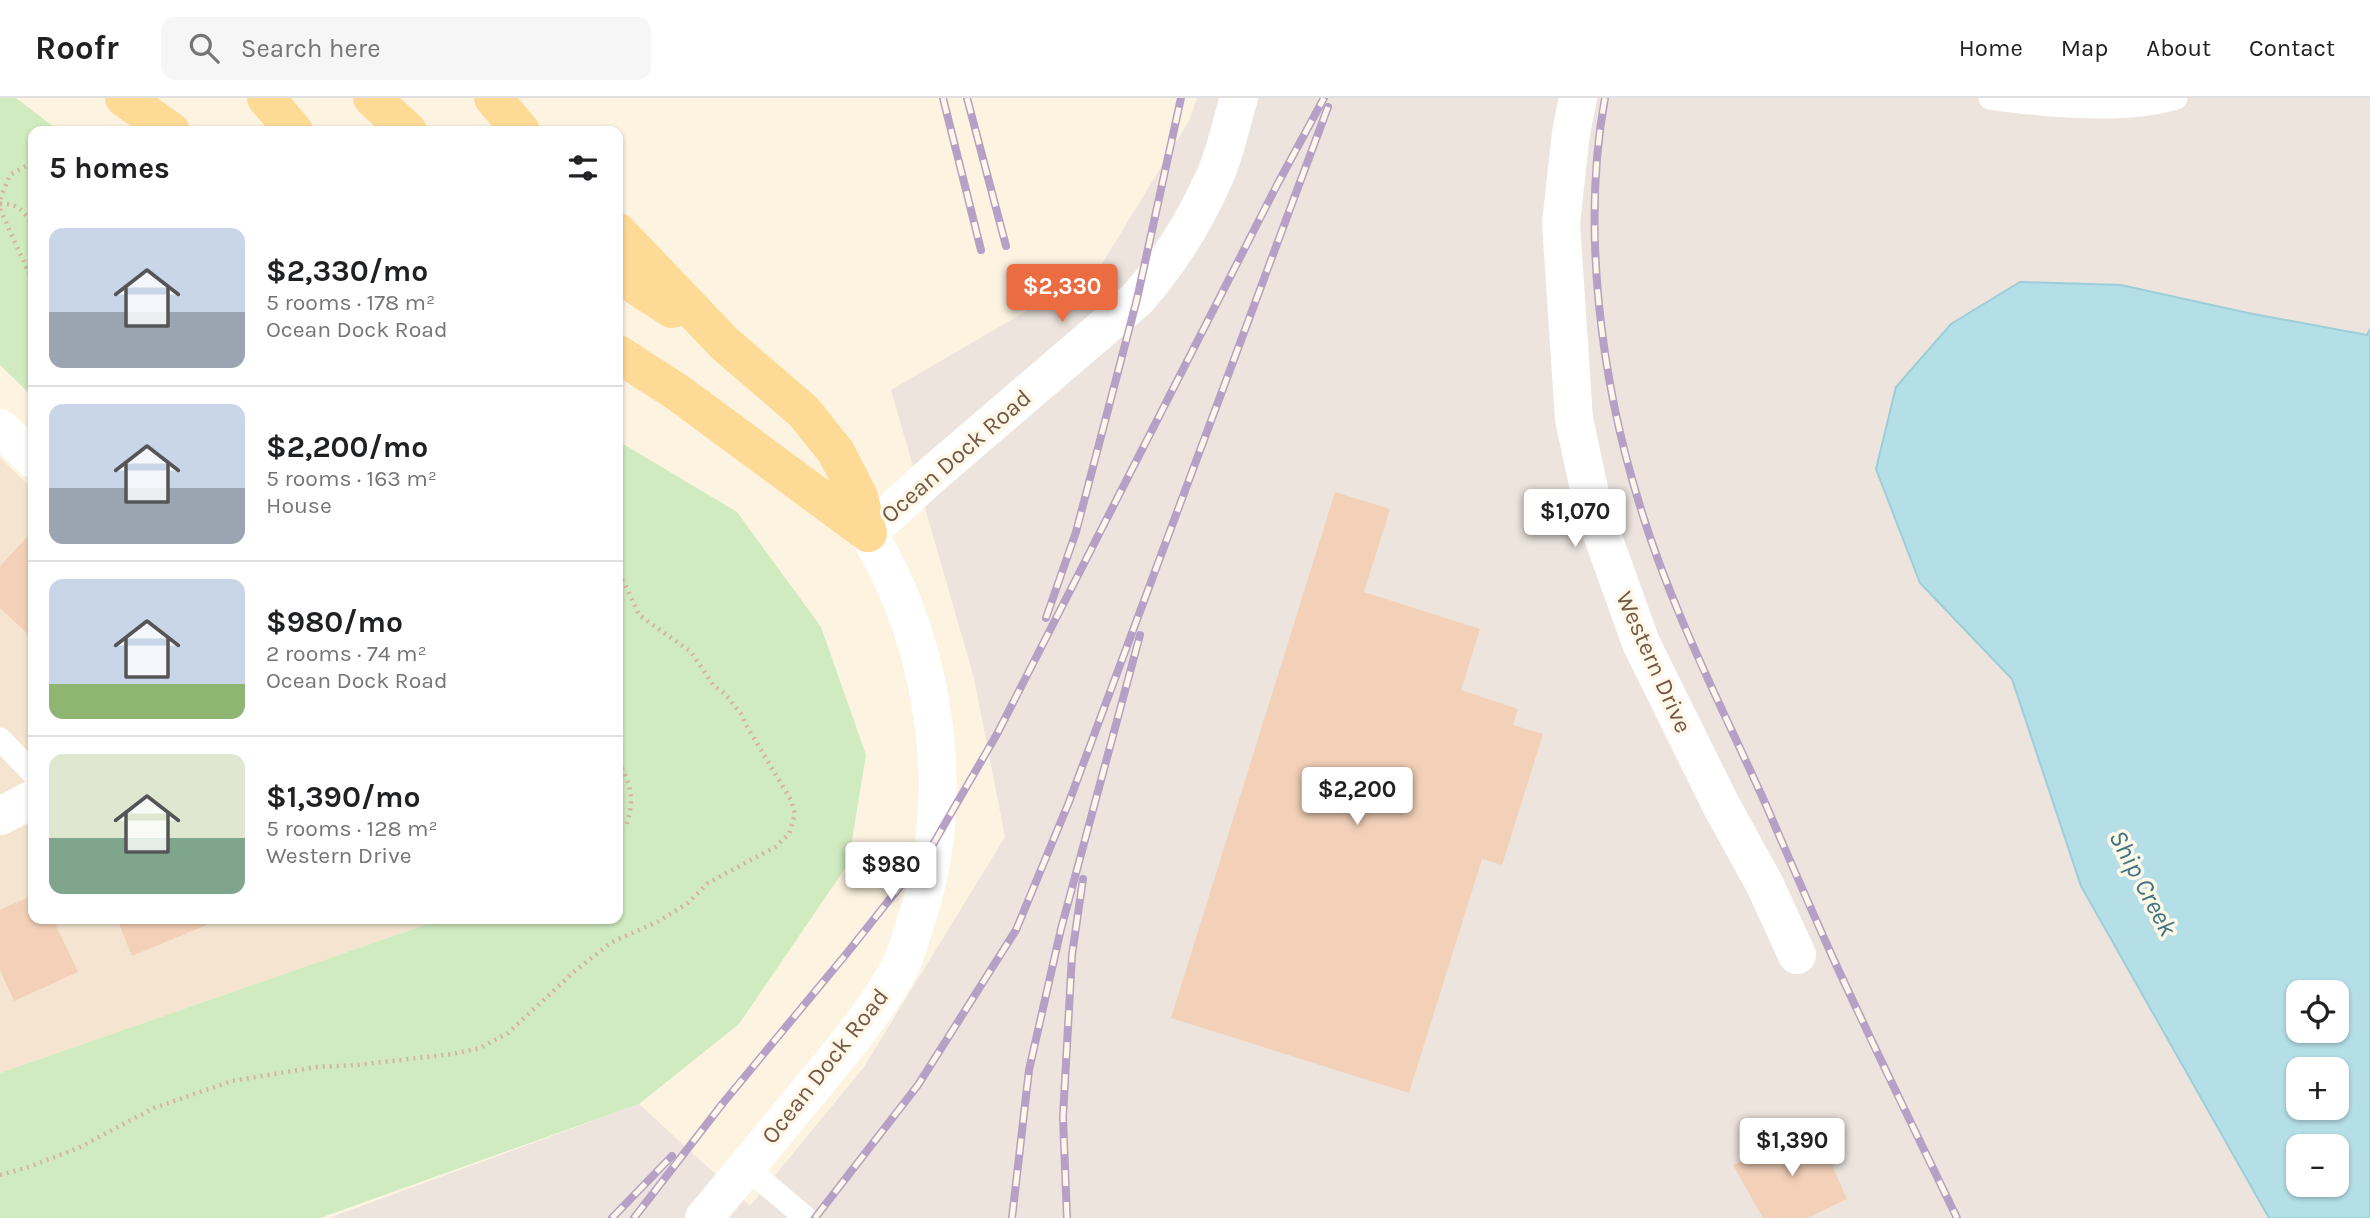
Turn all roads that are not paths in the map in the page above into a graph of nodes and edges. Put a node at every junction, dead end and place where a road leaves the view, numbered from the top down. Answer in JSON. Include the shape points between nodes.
{"nodes":[{"id":1,"x":124,"y":98,"type":"edge"},
{"id":2,"x":266,"y":98,"type":"edge"},
{"id":3,"x":372,"y":98,"type":"edge"},
{"id":4,"x":493,"y":98,"type":"edge"},
{"id":5,"x":1239,"y":98,"type":"edge"},
{"id":6,"x":1578,"y":98,"type":"edge"},
{"id":7,"x":1990,"y":98,"type":"edge"},
{"id":8,"x":2176,"y":98,"type":"edge"},
{"id":9,"x":165,"y":126,"type":"edge"},
{"id":10,"x":290,"y":126,"type":"edge"},
{"id":11,"x":403,"y":126,"type":"edge"},
{"id":12,"x":516,"y":126,"type":"edge"},
{"id":13,"x":623,"y":237,"type":"edge"},
{"id":14,"x":623,"y":277,"type":"edge"},
{"id":15,"x":724,"y":343,"type":"junction"},
{"id":16,"x":623,"y":357,"type":"edge"},
{"id":17,"x":623,"y":366,"type":"edge"},
{"id":18,"x":677,"y":392,"type":"junction"},
{"id":19,"x":0,"y":428,"type":"edge"},
{"id":20,"x":28,"y":453,"type":"edge"},
{"id":21,"x":868,"y":533,"type":"junction"},
{"id":22,"x":0,"y":739,"type":"edge"},
{"id":23,"x":28,"y":768,"type":"edge"},
{"id":24,"x":28,"y":802,"type":"edge"},
{"id":25,"x":0,"y":816,"type":"edge"},
{"id":26,"x":1797,"y":956,"type":"dead end"},
{"id":27,"x":746,"y":1167,"type":"junction"},
{"id":28,"x":704,"y":1218,"type":"edge"},
{"id":29,"x":806,"y":1218,"type":"edge"}],
"edges":[{"from":1,"to":9,"type":"main road"},
{"from":2,"to":10,"type":"main road"},
{"from":3,"to":11,"type":"main road"},
{"from":4,"to":12,"type":"main road"},
{"from":5,"to":21,"type":"street","name":"Ocean Dock Road","via":[[1216,174],[1163,270],[1138,299]]},
{"from":6,"to":26,"type":"street","name":"Western Drive","via":[[1560,223],[1574,419],[1594,512],[1641,643]]},
{"from":7,"to":8,"type":"lane","via":[[2050,106],[2153,105]]},
{"from":13,"to":15,"type":"main road"},
{"from":14,"to":15,"type":"main road"},
{"from":15,"to":21,"type":"main road","via":[[804,412],[836,452],[859,497]]},
{"from":16,"to":18,"type":"main road"},
{"from":17,"to":18,"type":"main road"},
{"from":18,"to":21,"type":"main road"},
{"from":19,"to":20,"type":"street"},
{"from":21,"to":27,"type":"street","name":"Ocean Dock Road","via":[[901,598],[921,660],[932,717],[938,793],[928,880],[901,965],[866,1022]]},
{"from":22,"to":23,"type":"lane"},
{"from":24,"to":25,"type":"street"},
{"from":27,"to":28,"type":"street","name":"Ocean Dock Road"},
{"from":27,"to":29,"type":"lane"}]}
